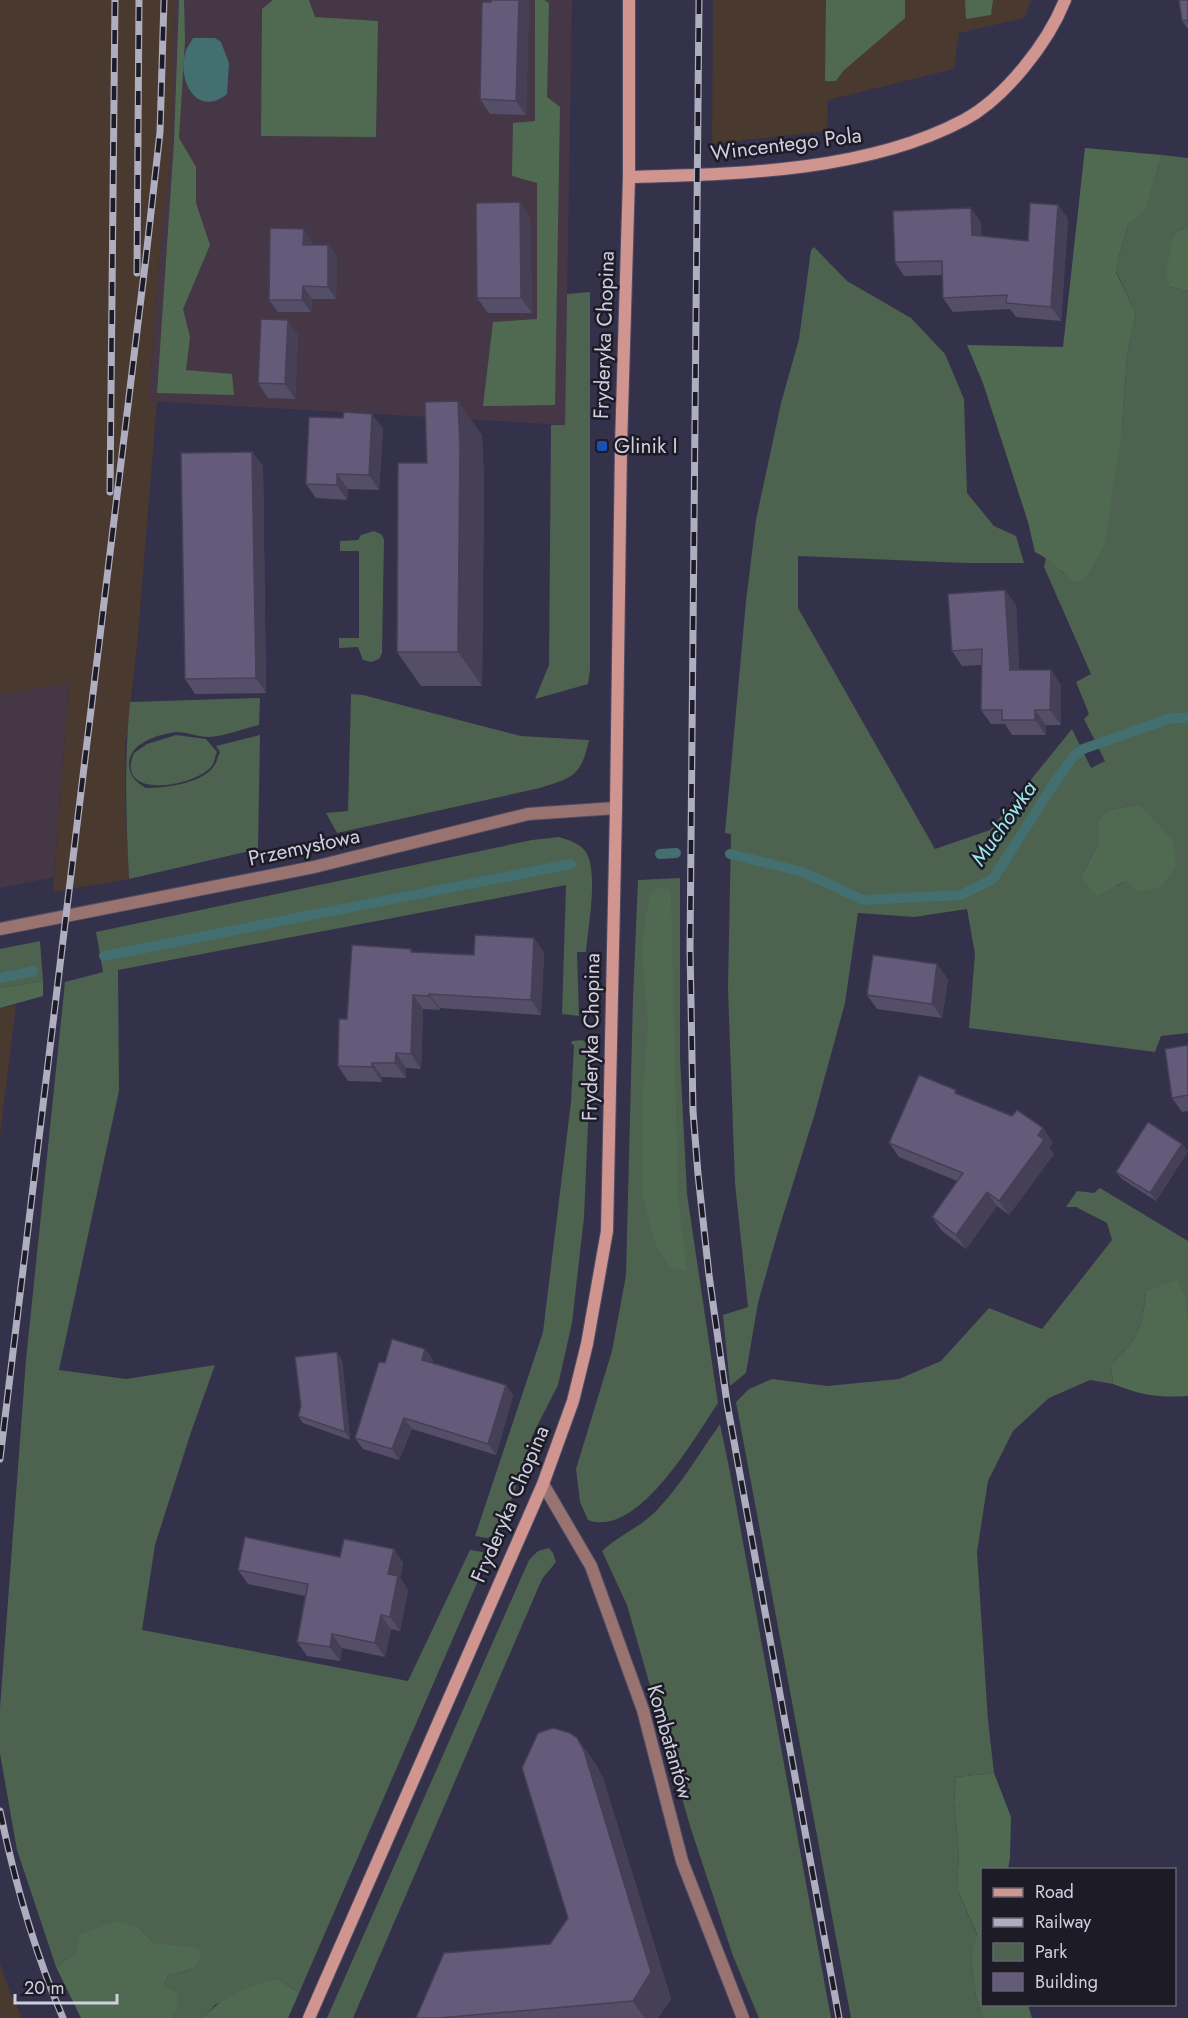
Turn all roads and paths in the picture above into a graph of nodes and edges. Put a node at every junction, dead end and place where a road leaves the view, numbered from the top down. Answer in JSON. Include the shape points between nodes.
{"nodes":[{"id":1,"x":629,"y":0,"type":"edge"},
{"id":2,"x":1065,"y":0,"type":"edge"},
{"id":3,"x":628,"y":177,"type":"junction"},
{"id":4,"x":616,"y":808,"type":"junction"},
{"id":5,"x":0,"y":929,"type":"edge"},
{"id":6,"x":543,"y":1484,"type":"junction"},
{"id":7,"x":309,"y":2018,"type":"edge"},
{"id":8,"x":743,"y":2018,"type":"edge"}],
"edges":[{"from":1,"to":3,"type":"street","name":"Fryderyka Chopina"},
{"from":2,"to":3,"type":"street","name":"Wincentego Pola","via":[[1037,53],[1004,90],[965,119],[921,139],[826,163],[775,170]]},
{"from":3,"to":4,"type":"street","name":"Fryderyka Chopina"},
{"from":4,"to":5,"type":"street","name":"Przemysłowa","via":[[528,814],[314,867]]},
{"from":4,"to":6,"type":"street","name":"Fryderyka Chopina","via":[[607,1231],[573,1401]]},
{"from":6,"to":7,"type":"street","name":"Fryderyka Chopina"},
{"from":6,"to":8,"type":"street","name":"Kombatantów","via":[[591,1566],[643,1710],[682,1861]]}]}
